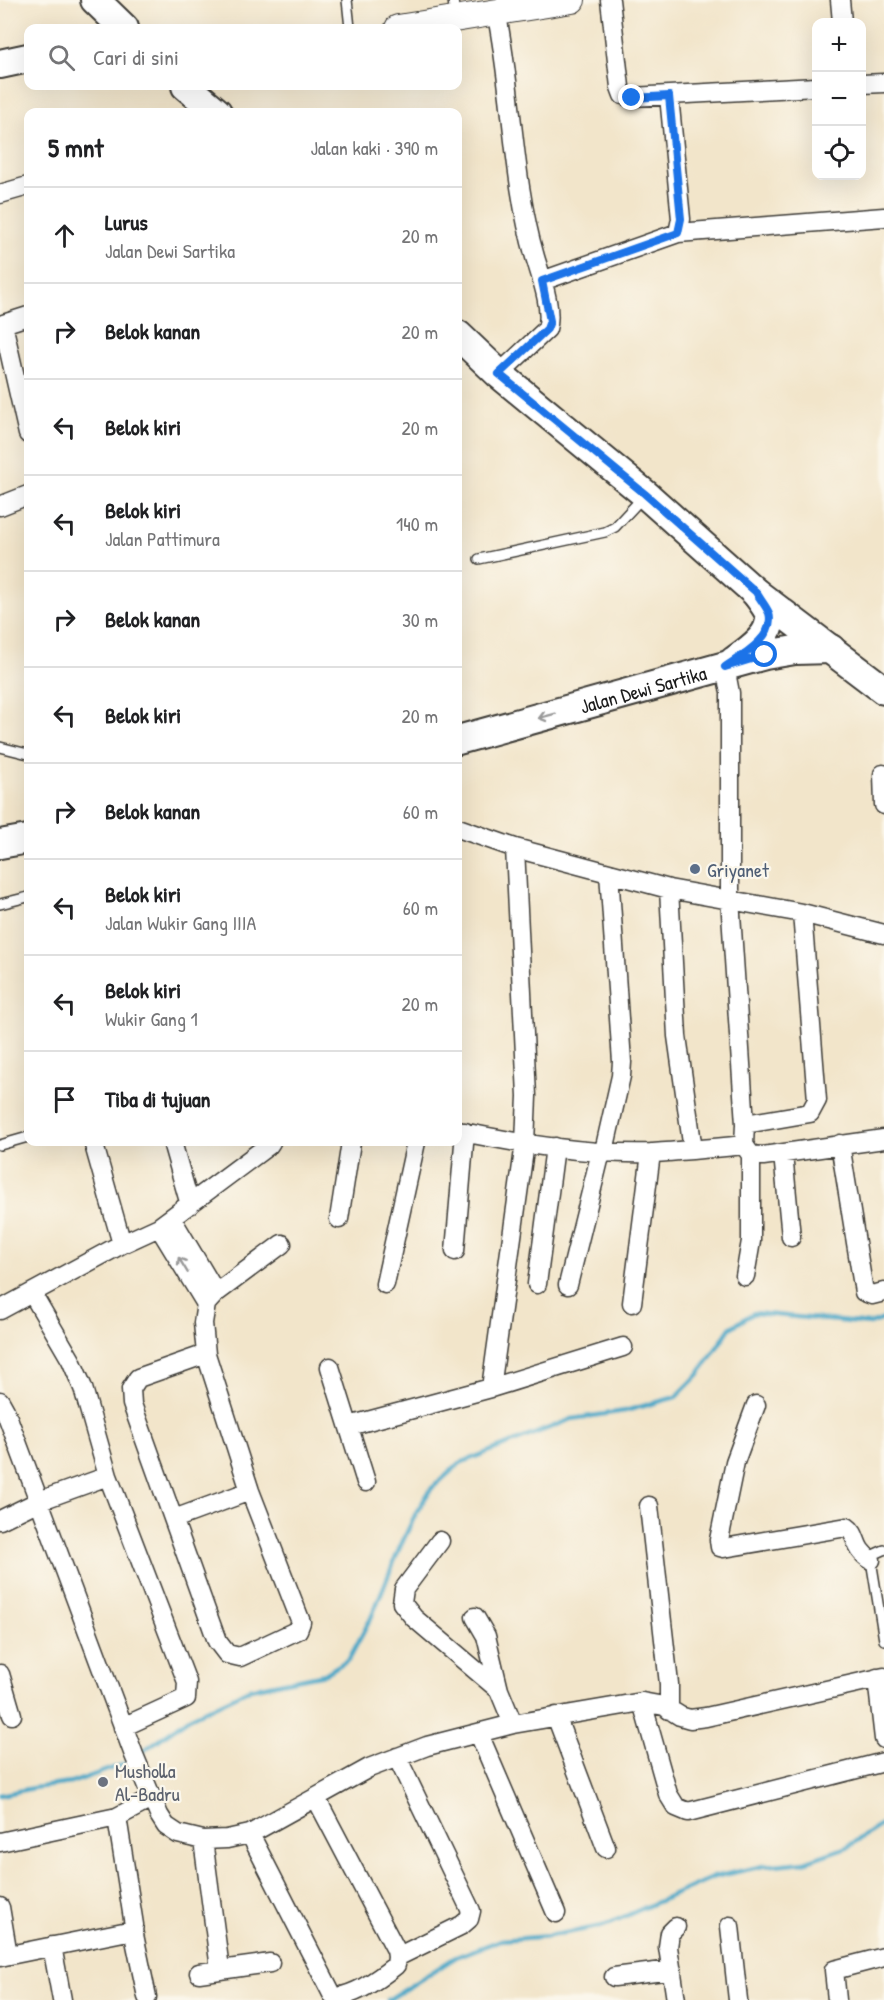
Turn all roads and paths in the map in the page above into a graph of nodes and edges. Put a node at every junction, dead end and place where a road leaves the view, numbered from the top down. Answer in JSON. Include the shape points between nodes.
{"nodes":[{"id":1,"x":95,"y":0,"type":"edge"},
{"id":2,"x":346,"y":0,"type":"edge"},
{"id":3,"x":572,"y":0,"type":"edge"},
{"id":4,"x":610,"y":0,"type":"edge"},
{"id":5,"x":840,"y":0,"type":"edge"},
{"id":6,"x":454,"y":9,"type":"edge"},
{"id":7,"x":496,"y":11,"type":"junction"},
{"id":8,"x":842,"y":18,"type":"edge"},
{"id":9,"x":120,"y":24,"type":"edge"},
{"id":10,"x":349,"y":24,"type":"edge"},
{"id":11,"x":410,"y":24,"type":"edge"},
{"id":12,"x":24,"y":59,"type":"edge"},
{"id":13,"x":0,"y":64,"type":"edge"},
{"id":14,"x":884,"y":83,"type":"edge"},
{"id":15,"x":866,"y":84,"type":"edge"},
{"id":16,"x":812,"y":87,"type":"edge"},
{"id":17,"x":190,"y":90,"type":"edge"},
{"id":18,"x":669,"y":96,"type":"junction"},
{"id":19,"x":207,"y":108,"type":"edge"},
{"id":20,"x":24,"y":187,"type":"edge"},
{"id":21,"x":0,"y":194,"type":"edge"},
{"id":22,"x":884,"y":216,"type":"edge"},
{"id":23,"x":678,"y":233,"type":"junction"},
{"id":24,"x":542,"y":281,"type":"junction"},
{"id":25,"x":24,"y":317,"type":"edge"},
{"id":26,"x":1,"y":324,"type":"edge"},
{"id":27,"x":462,"y":338,"type":"edge"},
{"id":28,"x":499,"y":374,"type":"junction"},
{"id":29,"x":24,"y":418,"type":"edge"},
{"id":30,"x":645,"y":494,"type":"junction"},
{"id":31,"x":24,"y":497,"type":"edge"},
{"id":32,"x":0,"y":506,"type":"edge"},
{"id":33,"x":479,"y":559,"type":"dead end"},
{"id":34,"x":756,"y":592,"type":"junction"},
{"id":35,"x":831,"y":649,"type":"junction"},
{"id":36,"x":725,"y":667,"type":"junction"},
{"id":37,"x":884,"y":690,"type":"edge"},
{"id":38,"x":462,"y":739,"type":"edge"},
{"id":39,"x":0,"y":747,"type":"edge"},
{"id":40,"x":24,"y":753,"type":"edge"},
{"id":41,"x":883,"y":774,"type":"edge"},
{"id":42,"x":884,"y":805,"type":"edge"},
{"id":43,"x":24,"y":821,"type":"edge"},
{"id":44,"x":0,"y":825,"type":"edge"},
{"id":45,"x":462,"y":829,"type":"edge"},
{"id":46,"x":24,"y":840,"type":"edge"},
{"id":47,"x":0,"y":844,"type":"edge"},
{"id":48,"x":515,"y":848,"type":"junction"},
{"id":49,"x":609,"y":873,"type":"junction"},
{"id":50,"x":669,"y":890,"type":"junction"},
{"id":51,"x":24,"y":898,"type":"edge"},
{"id":52,"x":730,"y":899,"type":"junction"},
{"id":53,"x":0,"y":904,"type":"edge"},
{"id":54,"x":802,"y":914,"type":"junction"},
{"id":55,"x":884,"y":934,"type":"edge"},
{"id":56,"x":745,"y":1124,"type":"junction"},
{"id":57,"x":462,"y":1132,"type":"edge"},
{"id":58,"x":24,"y":1138,"type":"edge"},
{"id":59,"x":884,"y":1138,"type":"edge"},
{"id":60,"x":525,"y":1143,"type":"junction"},
{"id":61,"x":840,"y":1144,"type":"junction"},
{"id":62,"x":0,"y":1145,"type":"edge"},
{"id":63,"x":94,"y":1146,"type":"edge"},
{"id":64,"x":173,"y":1146,"type":"edge"},
{"id":65,"x":268,"y":1146,"type":"edge"},
{"id":66,"x":350,"y":1146,"type":"edge"},
{"id":67,"x":415,"y":1146,"type":"edge"},
{"id":68,"x":460,"y":1146,"type":"edge"},
{"id":69,"x":555,"y":1147,"type":"junction"},
{"id":70,"x":693,"y":1150,"type":"junction"},
{"id":71,"x":747,"y":1150,"type":"junction"},
{"id":72,"x":604,"y":1151,"type":"junction"},
{"id":73,"x":651,"y":1153,"type":"junction"},
{"id":74,"x":783,"y":1154,"type":"junction"},
{"id":75,"x":190,"y":1205,"type":"junction"},
{"id":76,"x":339,"y":1219,"type":"dead end"},
{"id":77,"x":166,"y":1223,"type":"junction"},
{"id":78,"x":791,"y":1237,"type":"dead end"},
{"id":79,"x":122,"y":1244,"type":"junction"},
{"id":80,"x":282,"y":1244,"type":"dead end"},
{"id":81,"x":455,"y":1251,"type":"dead end"},
{"id":82,"x":745,"y":1276,"type":"dead end"},
{"id":83,"x":385,"y":1284,"type":"dead end"},
{"id":84,"x":537,"y":1284,"type":"dead end"},
{"id":85,"x":568,"y":1285,"type":"dead end"},
{"id":86,"x":884,"y":1292,"type":"edge"},
{"id":87,"x":32,"y":1293,"type":"junction"},
{"id":88,"x":211,"y":1299,"type":"junction"},
{"id":89,"x":633,"y":1303,"type":"dead end"},
{"id":90,"x":0,"y":1310,"type":"edge"},
{"id":91,"x":623,"y":1347,"type":"dead end"},
{"id":92,"x":206,"y":1354,"type":"junction"},
{"id":93,"x":330,"y":1367,"type":"dead end"},
{"id":94,"x":491,"y":1388,"type":"junction"},
{"id":95,"x":0,"y":1401,"type":"edge"},
{"id":96,"x":756,"y":1405,"type":"dead end"},
{"id":97,"x":349,"y":1426,"type":"junction"},
{"id":98,"x":108,"y":1476,"type":"junction"},
{"id":99,"x":366,"y":1482,"type":"dead end"},
{"id":100,"x":250,"y":1491,"type":"junction"},
{"id":101,"x":39,"y":1501,"type":"junction"},
{"id":102,"x":649,"y":1506,"type":"dead end"},
{"id":103,"x":174,"y":1519,"type":"junction"},
{"id":104,"x":0,"y":1520,"type":"edge"},
{"id":105,"x":440,"y":1541,"type":"dead end"},
{"id":106,"x":878,"y":1555,"type":"edge"},
{"id":107,"x":475,"y":1617,"type":"dead end"},
{"id":108,"x":884,"y":1640,"type":"edge"},
{"id":109,"x":0,"y":1674,"type":"edge"},
{"id":110,"x":881,"y":1677,"type":"edge"},
{"id":111,"x":499,"y":1690,"type":"junction"},
{"id":112,"x":642,"y":1702,"type":"junction"},
{"id":113,"x":669,"y":1710,"type":"junction"},
{"id":114,"x":12,"y":1715,"type":"dead end"},
{"id":115,"x":556,"y":1716,"type":"junction"},
{"id":116,"x":513,"y":1724,"type":"junction"},
{"id":117,"x":123,"y":1727,"type":"junction"},
{"id":118,"x":479,"y":1734,"type":"junction"},
{"id":119,"x":884,"y":1739,"type":"edge"},
{"id":120,"x":397,"y":1757,"type":"junction"},
{"id":121,"x":884,"y":1762,"type":"edge"},
{"id":122,"x":153,"y":1798,"type":"junction"},
{"id":123,"x":316,"y":1798,"type":"junction"},
{"id":124,"x":117,"y":1817,"type":"junction"},
{"id":125,"x":250,"y":1834,"type":"junction"},
{"id":126,"x":203,"y":1840,"type":"junction"},
{"id":127,"x":0,"y":1842,"type":"edge"},
{"id":128,"x":606,"y":1848,"type":"dead end"},
{"id":129,"x":0,"y":1906,"type":"edge"},
{"id":130,"x":556,"y":1913,"type":"dead end"},
{"id":131,"x":730,"y":1926,"type":"dead end"},
{"id":132,"x":676,"y":1927,"type":"dead end"},
{"id":133,"x":133,"y":1930,"type":"junction"},
{"id":134,"x":51,"y":1946,"type":"junction"},
{"id":135,"x":4,"y":1956,"type":"edge"},
{"id":136,"x":397,"y":1956,"type":"junction"},
{"id":137,"x":884,"y":1957,"type":"edge"},
{"id":138,"x":270,"y":1964,"type":"dead end"},
{"id":139,"x":220,"y":1969,"type":"junction"},
{"id":140,"x":672,"y":1970,"type":"junction"},
{"id":141,"x":199,"y":1973,"type":"dead end"},
{"id":142,"x":614,"y":1977,"type":"dead end"},
{"id":143,"x":356,"y":1995,"type":"edge"},
{"id":144,"x":147,"y":1997,"type":"dead end"},
{"id":145,"x":62,"y":2000,"type":"edge"},
{"id":146,"x":676,"y":2000,"type":"edge"},
{"id":147,"x":738,"y":2000,"type":"edge"},
{"id":148,"x":837,"y":2000,"type":"edge"}],
"edges":[{"from":1,"to":9,"type":"main road"},
{"from":2,"to":10,"type":"lane"},
{"from":3,"to":7,"type":"street"},
{"from":4,"to":18,"type":"street","via":[[623,94],[632,98]]},
{"from":5,"to":8,"type":"street"},
{"from":6,"to":7,"type":"street"},
{"from":6,"to":11,"type":"street"},
{"from":7,"to":24,"type":"street","via":[[526,226]]},
{"from":12,"to":13,"type":"main road"},
{"from":14,"to":15,"type":"street"},
{"from":16,"to":18,"type":"street"},
{"from":17,"to":19,"type":"main road"},
{"from":18,"to":23,"type":"street","via":[[681,219]]},
{"from":20,"to":21,"type":"street"},
{"from":22,"to":23,"type":"street"},
{"from":23,"to":24,"type":"street"},
{"from":24,"to":28,"type":"street","via":[[550,321],[547,329]]},
{"from":25,"to":26,"type":"street"},
{"from":26,"to":29,"type":"street"},
{"from":27,"to":28,"type":"main road"},
{"from":28,"to":30,"type":"main road"},
{"from":30,"to":33,"type":"lane","via":[[605,532]]},
{"from":30,"to":34,"type":"main road"},
{"from":31,"to":32,"type":"street"},
{"from":34,"to":35,"type":"main road"},
{"from":34,"to":36,"type":"main road","via":[[768,611],[767,629],[760,640]]},
{"from":35,"to":36,"type":"main road","name":"Jalan Dewi Sartika","via":[[765,655]]},
{"from":35,"to":37,"type":"main road"},
{"from":36,"to":38,"type":"main road","name":"Jalan Dewi Sartika","one_way":true},
{"from":36,"to":52,"type":"street","via":[[730,693]]},
{"from":39,"to":40,"type":"lane"},
{"from":41,"to":42,"type":"street"},
{"from":43,"to":44,"type":"main road"},
{"from":45,"to":48,"type":"street"},
{"from":46,"to":47,"type":"main road"},
{"from":48,"to":49,"type":"street"},
{"from":48,"to":60,"type":"street","via":[[527,1081]]},
{"from":49,"to":50,"type":"street"},
{"from":49,"to":72,"type":"street","via":[[622,1062]]},
{"from":50,"to":52,"type":"street"},
{"from":50,"to":70,"type":"street","via":[[677,1036]]},
{"from":51,"to":53,"type":"lane"},
{"from":52,"to":54,"type":"street"},
{"from":52,"to":56,"type":"street"},
{"from":54,"to":55,"type":"street"},
{"from":54,"to":56,"type":"street","via":[[817,1100],[810,1113]]},
{"from":56,"to":71,"type":"street"},
{"from":57,"to":60,"type":"street"},
{"from":58,"to":62,"type":"lane"},
{"from":59,"to":61,"type":"street"},
{"from":60,"to":69,"type":"street"},
{"from":60,"to":94,"type":"street"},
{"from":61,"to":74,"type":"street"},
{"from":61,"to":86,"type":"street","via":[[864,1292]]},
{"from":63,"to":79,"type":"street"},
{"from":64,"to":75,"type":"street"},
{"from":65,"to":75,"type":"street"},
{"from":66,"to":76,"type":"street"},
{"from":67,"to":83,"type":"street"},
{"from":68,"to":81,"type":"street"},
{"from":69,"to":72,"type":"street"},
{"from":69,"to":84,"type":"street"},
{"from":70,"to":71,"type":"street"},
{"from":70,"to":73,"type":"street"},
{"from":71,"to":74,"type":"street","via":[[763,1156]]},
{"from":71,"to":82,"type":"street","via":[[751,1241]]},
{"from":72,"to":73,"type":"street"},
{"from":72,"to":85,"type":"street"},
{"from":73,"to":89,"type":"street"},
{"from":74,"to":78,"type":"street"},
{"from":75,"to":77,"type":"street"},
{"from":77,"to":79,"type":"street"},
{"from":77,"to":88,"type":"street"},
{"from":79,"to":87,"type":"street"},
{"from":80,"to":88,"type":"street"},
{"from":87,"to":90,"type":"street"},
{"from":87,"to":98,"type":"street","via":[[76,1370]]},
{"from":88,"to":92,"type":"street","via":[[203,1323]]},
{"from":91,"to":94,"type":"street"},
{"from":92,"to":100,"type":"street"},
{"from":92,"to":103,"type":"street","via":[[138,1378],[131,1389],[132,1404]]},
{"from":93,"to":97,"type":"street"},
{"from":94,"to":97,"type":"street"},
{"from":95,"to":101,"type":"street"},
{"from":96,"to":106,"type":"street","via":[[735,1462],[720,1547],[847,1527],[859,1551]]},
{"from":97,"to":99,"type":"street"},
{"from":98,"to":101,"type":"street"},
{"from":98,"to":117,"type":"street","via":[[187,1682],[186,1698]]},
{"from":100,"to":103,"type":"street"},
{"from":100,"to":103,"type":"street","via":[[301,1622],[298,1630],[240,1658],[227,1654],[217,1641]]},
{"from":101,"to":104,"type":"street"},
{"from":101,"to":117,"type":"street"},
{"from":102,"to":113,"type":"street"},
{"from":105,"to":111,"type":"street","via":[[404,1588],[402,1604]]},
{"from":106,"to":108,"type":"lane"},
{"from":107,"to":111,"type":"street","via":[[486,1636]]},
{"from":109,"to":114,"type":"street"},
{"from":110,"to":113,"type":"street","via":[[706,1717],[690,1719]]},
{"from":110,"to":119,"type":"street"},
{"from":111,"to":116,"type":"street"},
{"from":112,"to":113,"type":"street"},
{"from":112,"to":115,"type":"street"},
{"from":112,"to":121,"type":"street","via":[[668,1794],[676,1808],[688,1812]]},
{"from":115,"to":116,"type":"street"},
{"from":115,"to":128,"type":"street"},
{"from":116,"to":118,"type":"street"},
{"from":117,"to":122,"type":"street"},
{"from":118,"to":120,"type":"street"},
{"from":118,"to":130,"type":"street"},
{"from":120,"to":123,"type":"street","via":[[358,1773]]},
{"from":120,"to":136,"type":"street","via":[[471,1911],[462,1925]]},
{"from":122,"to":124,"type":"street"},
{"from":122,"to":126,"type":"street","via":[[166,1826],[183,1836]]},
{"from":123,"to":125,"type":"street"},
{"from":123,"to":136,"type":"street"},
{"from":124,"to":127,"type":"street"},
{"from":124,"to":133,"type":"street"},
{"from":125,"to":126,"type":"street"},
{"from":125,"to":143,"type":"street","via":[[332,1994]]},
{"from":126,"to":139,"type":"street"},
{"from":129,"to":135,"type":"street"},
{"from":131,"to":147,"type":"street"},
{"from":132,"to":140,"type":"street","via":[[668,1938]]},
{"from":133,"to":134,"type":"street"},
{"from":133,"to":144,"type":"street"},
{"from":134,"to":135,"type":"street"},
{"from":134,"to":145,"type":"street"},
{"from":136,"to":143,"type":"street","via":[[396,1965]]},
{"from":137,"to":148,"type":"street","via":[[834,1970]]},
{"from":138,"to":139,"type":"street"},
{"from":139,"to":141,"type":"street"},
{"from":140,"to":142,"type":"street"},
{"from":140,"to":146,"type":"street"}]}
